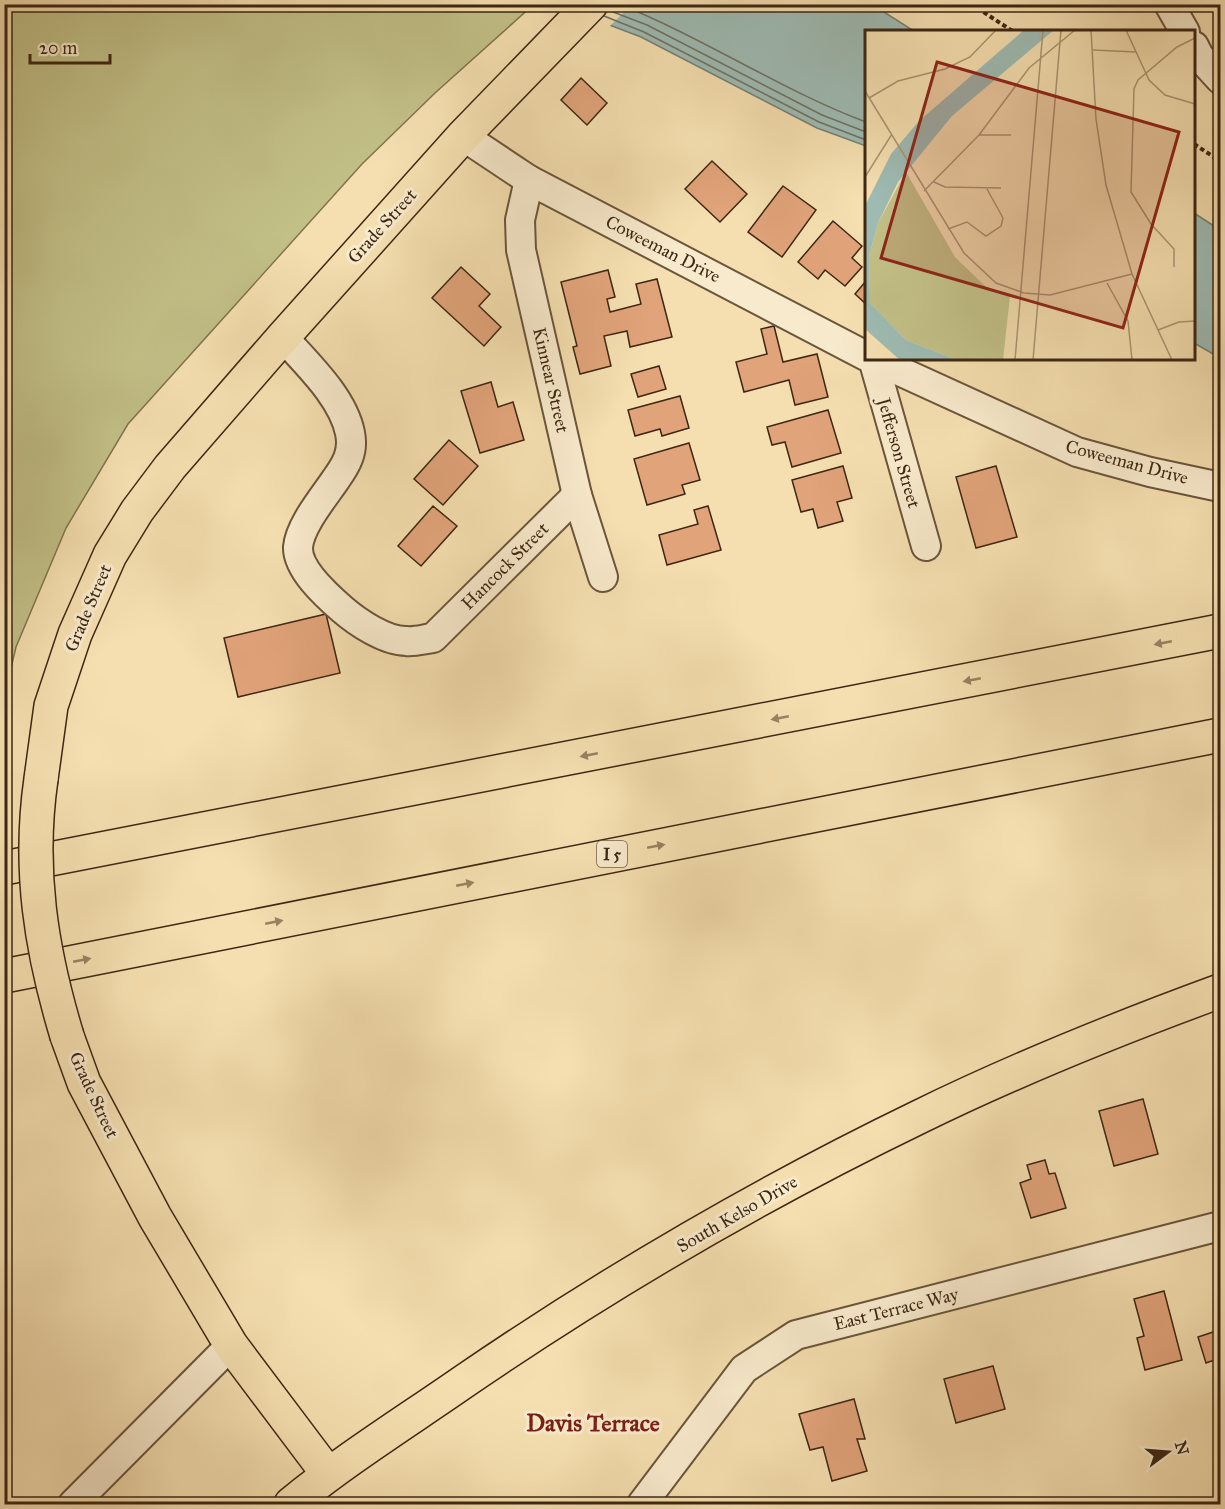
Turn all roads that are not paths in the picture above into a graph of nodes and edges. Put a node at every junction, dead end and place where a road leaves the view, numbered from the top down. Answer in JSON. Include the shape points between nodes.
{"nodes":[{"id":1,"x":591,"y":4,"type":"edge"},
{"id":2,"x":1169,"y":4,"type":"edge"},
{"id":3,"x":1184,"y":30,"type":"edge"},
{"id":4,"x":1195,"y":48,"type":"edge"},
{"id":5,"x":1221,"y":80,"type":"edge"},
{"id":6,"x":463,"y":136,"type":"junction"},
{"id":7,"x":529,"y":180,"type":"junction"},
{"id":8,"x":283,"y":337,"type":"junction"},
{"id":9,"x":865,"y":355,"type":"edge"},
{"id":10,"x":871,"y":360,"type":"edge"},
{"id":11,"x":874,"y":360,"type":"edge"},
{"id":12,"x":1221,"y":487,"type":"edge"},
{"id":13,"x":577,"y":495,"type":"junction"},
{"id":14,"x":926,"y":546,"type":"dead end"},
{"id":15,"x":603,"y":577,"type":"dead end"},
{"id":16,"x":1221,"y":631,"type":"edge"},
{"id":17,"x":1221,"y":735,"type":"edge"},
{"id":18,"x":4,"y":868,"type":"edge"},
{"id":19,"x":4,"y":976,"type":"edge"},
{"id":20,"x":1221,"y":991,"type":"edge"},
{"id":21,"x":1221,"y":1226,"type":"edge"},
{"id":22,"x":231,"y":1345,"type":"junction"},
{"id":23,"x":328,"y":1474,"type":"junction"},
{"id":24,"x":73,"y":1504,"type":"edge"},
{"id":25,"x":291,"y":1504,"type":"edge"},
{"id":26,"x":642,"y":1504,"type":"edge"}],
"edges":[{"from":1,"to":6,"type":"main road","name":"Grade Street"},
{"from":2,"to":3,"type":"street"},
{"from":4,"to":5,"type":"street"},
{"from":6,"to":7,"type":"street","name":"Coweeman Drive"},
{"from":6,"to":8,"type":"main road","name":"Grade Street"},
{"from":7,"to":9,"type":"street","name":"Coweeman Drive"},
{"from":7,"to":13,"type":"street","name":"Kinnear Street","via":[[520,220],[521,250]]},
{"from":8,"to":13,"type":"street","name":"Hancock Street","via":[[344,413],[350,433],[351,450],[346,464],[309,518],[298,548],[304,567],[317,587],[345,612],[384,636],[405,641],[433,638]]},
{"from":8,"to":22,"type":"main road","name":"Grade Street","bridge":true,"via":[[170,467],[110,555],[75,634],[51,706],[34,848],[36,891],[48,967],[84,1083],[155,1217]]},
{"from":10,"to":14,"type":"street","name":"Jefferson Street"},
{"from":11,"to":12,"type":"street","name":"Coweeman Drive","via":[[1077,452]]},
{"from":13,"to":15,"type":"street","name":"Kinnear Street"},
{"from":16,"to":18,"type":"main road","one_way":true},
{"from":19,"to":17,"type":"main road","number":"I 5","one_way":true},
{"from":20,"to":23,"type":"main road","name":"South Kelso Drive","via":[[1033,1065],[796,1179],[540,1329]]},
{"from":21,"to":26,"type":"street","name":"East Terrace Way","via":[[796,1335],[744,1369]]},
{"from":22,"to":23,"type":"main road","name":"Grade Street"},
{"from":22,"to":24,"type":"street"},
{"from":23,"to":25,"type":"main road","name":"South Kelso Drive"}]}
